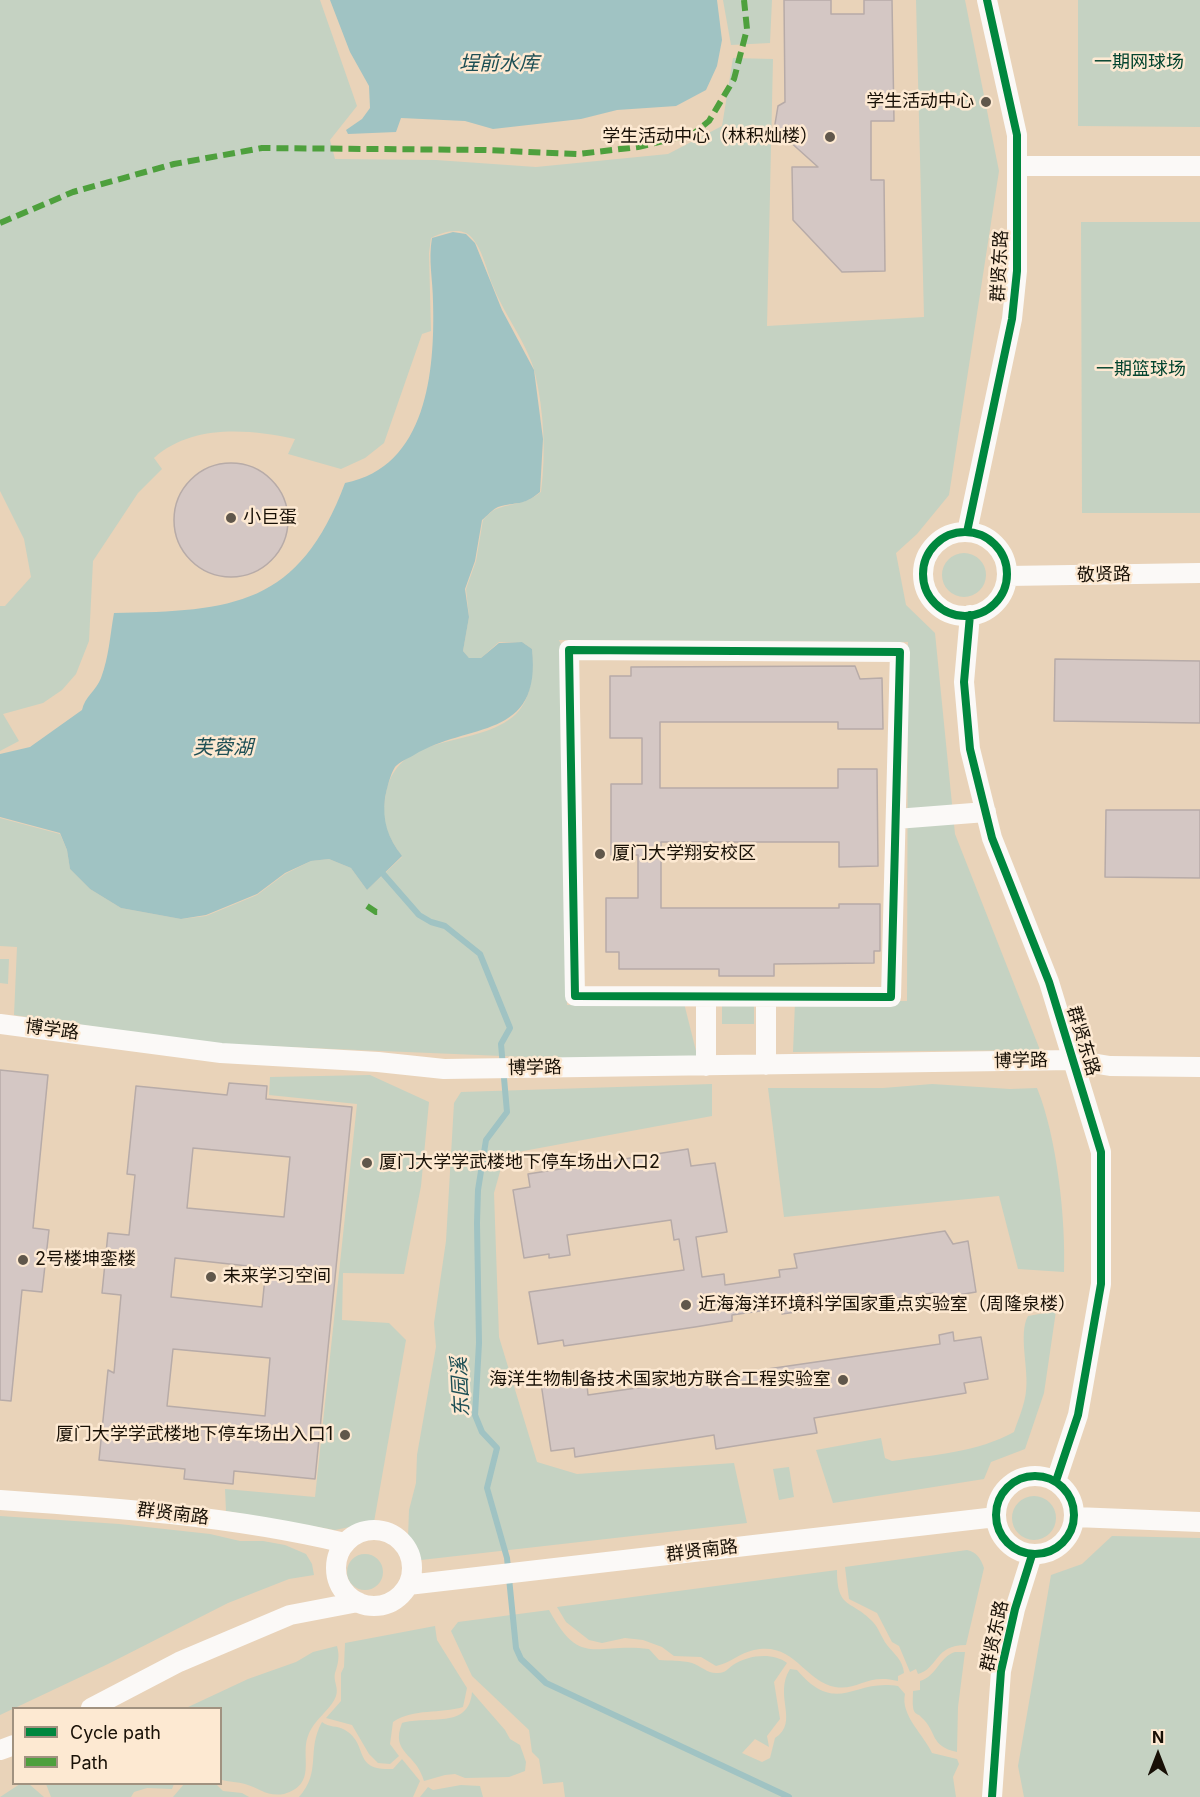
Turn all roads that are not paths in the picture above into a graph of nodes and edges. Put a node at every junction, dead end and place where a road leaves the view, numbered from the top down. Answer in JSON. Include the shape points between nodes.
{"nodes":[{"id":1,"x":987,"y":0,"type":"edge"},
{"id":2,"x":1018,"y":166,"type":"junction"},
{"id":3,"x":1200,"y":166,"type":"edge"},
{"id":4,"x":967,"y":532,"type":"junction"},
{"id":5,"x":1200,"y":573,"type":"edge"},
{"id":6,"x":1008,"y":576,"type":"junction"},
{"id":7,"x":970,"y":615,"type":"junction"},
{"id":8,"x":986,"y":812,"type":"junction"},
{"id":9,"x":896,"y":819,"type":"junction"},
{"id":10,"x":706,"y":997,"type":"junction"},
{"id":11,"x":766,"y":997,"type":"junction"},
{"id":12,"x":0,"y":1024,"type":"edge"},
{"id":13,"x":1073,"y":1060,"type":"junction"},
{"id":14,"x":766,"y":1065,"type":"junction"},
{"id":15,"x":706,"y":1066,"type":"junction"},
{"id":16,"x":1200,"y":1067,"type":"edge"},
{"id":17,"x":1056,"y":1481,"type":"junction"},
{"id":18,"x":0,"y":1500,"type":"edge"},
{"id":19,"x":996,"y":1517,"type":"junction"},
{"id":20,"x":1075,"y":1518,"type":"junction"},
{"id":21,"x":1200,"y":1522,"type":"edge"},
{"id":22,"x":345,"y":1543,"type":"junction"},
{"id":23,"x":1032,"y":1555,"type":"junction"},
{"id":24,"x":408,"y":1586,"type":"junction"},
{"id":25,"x":358,"y":1602,"type":"junction"},
{"id":26,"x":93,"y":1707,"type":"edge"},
{"id":27,"x":992,"y":1797,"type":"edge"}],
"edges":[{"from":1,"to":2,"type":"street","name":"群贤东路","via":[[1017,135]]},
{"from":2,"to":3,"type":"street"},
{"from":2,"to":4,"type":"street","name":"群贤东路","via":[[1017,271],[1012,319]]},
{"from":4,"to":6,"type":"street","via":[[987,538],[998,547],[1006,560]]},
{"from":4,"to":7,"type":"street","via":[[945,537],[933,546],[923,575],[935,603],[948,612]]},
{"from":5,"to":6,"type":"street","name":"敬贤路"},
{"from":6,"to":7,"type":"street","via":[[995,603],[984,612]]},
{"from":7,"to":8,"type":"street","name":"群贤东路","via":[[964,681],[970,749]]},
{"from":8,"to":9,"type":"street"},
{"from":8,"to":13,"type":"street","name":"群贤东路","via":[[992,838],[1049,982]]},
{"from":9,"to":10,"type":"street","via":[[900,652],[569,650],[575,996]]},
{"from":9,"to":11,"type":"street","via":[[891,997]]},
{"from":10,"to":11,"type":"street"},
{"from":10,"to":15,"type":"street"},
{"from":11,"to":14,"type":"street"},
{"from":12,"to":15,"type":"street","name":"博学路","via":[[221,1053],[444,1070]]},
{"from":13,"to":14,"type":"street","name":"博学路"},
{"from":13,"to":16,"type":"street","name":"博学路","via":[[1110,1066]]},
{"from":13,"to":17,"type":"street","name":"群贤东路","via":[[1101,1152],[1101,1284],[1078,1415]]},
{"from":14,"to":15,"type":"street","name":"博学路"},
{"from":17,"to":19,"type":"street","via":[[1043,1476],[1016,1480],[1005,1489]]},
{"from":17,"to":20,"type":"street","via":[[1073,1502]]},
{"from":18,"to":22,"type":"street","name":"群贤南路","via":[[151,1510]]},
{"from":19,"to":23,"type":"street","via":[[999,1532],[1007,1543]]},
{"from":19,"to":24,"type":"street","name":"群贤南路"},
{"from":20,"to":21,"type":"street"},
{"from":20,"to":23,"type":"street","via":[[1064,1543],[1053,1551]]},
{"from":22,"to":24,"type":"street","via":[[368,1530],[394,1535],[410,1556]]},
{"from":22,"to":25,"type":"street","via":[[335,1569],[339,1584]]},
{"from":23,"to":27,"type":"street","name":"群贤东路","via":[[1001,1671]]},
{"from":24,"to":25,"type":"street","via":[[390,1602],[370,1606]]},
{"from":25,"to":26,"type":"street","via":[[290,1615],[179,1662]]}]}
